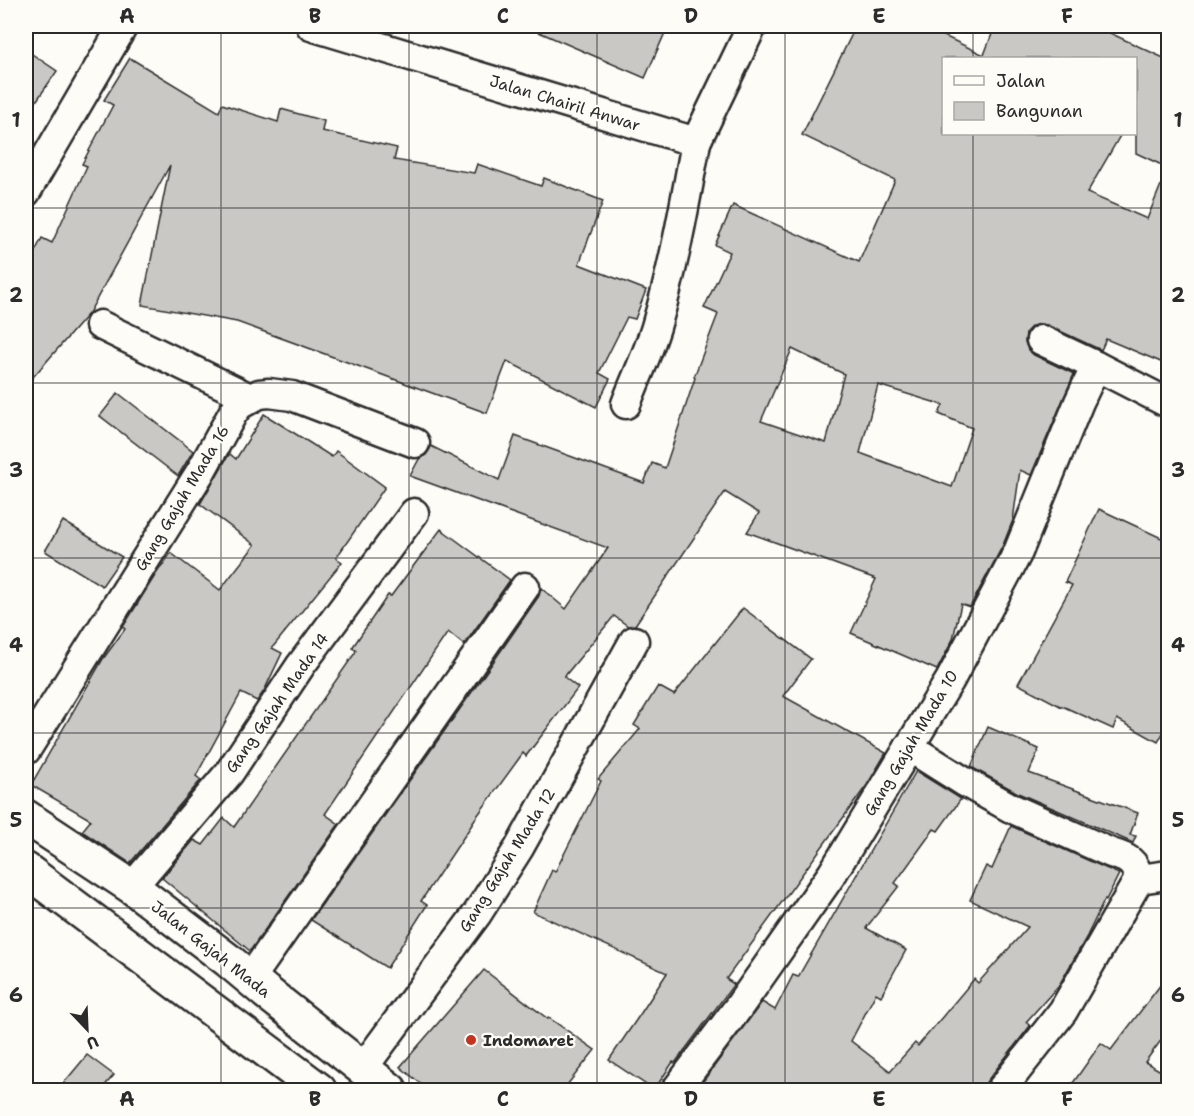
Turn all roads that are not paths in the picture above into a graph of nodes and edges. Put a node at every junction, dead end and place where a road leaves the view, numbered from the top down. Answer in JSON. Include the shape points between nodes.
{"nodes":[{"id":1,"x":123,"y":26,"type":"edge"},
{"id":2,"x":311,"y":26,"type":"edge"},
{"id":3,"x":752,"y":26,"type":"edge"},
{"id":4,"x":696,"y":142,"type":"junction"},
{"id":5,"x":26,"y":192,"type":"edge"},
{"id":6,"x":100,"y":325,"type":"dead end"},
{"id":7,"x":1041,"y":340,"type":"dead end"},
{"id":8,"x":1096,"y":366,"type":"junction"},
{"id":9,"x":250,"y":398,"type":"junction"},
{"id":10,"x":1168,"y":403,"type":"edge"},
{"id":11,"x":626,"y":404,"type":"dead end"},
{"id":12,"x":415,"y":442,"type":"dead end"},
{"id":13,"x":414,"y":513,"type":"dead end"},
{"id":14,"x":525,"y":587,"type":"dead end"},
{"id":15,"x":634,"y":641,"type":"dead end"},
{"id":16,"x":909,"y":747,"type":"junction"},
{"id":17,"x":26,"y":750,"type":"edge"},
{"id":18,"x":26,"y":817,"type":"edge"},
{"id":19,"x":26,"y":870,"type":"edge"},
{"id":20,"x":1168,"y":875,"type":"edge"},
{"id":21,"x":1139,"y":879,"type":"junction"},
{"id":22,"x":132,"y":887,"type":"junction"},
{"id":23,"x":250,"y":979,"type":"junction"},
{"id":24,"x":363,"y":1068,"type":"junction"},
{"id":25,"x":309,"y":1087,"type":"edge"},
{"id":26,"x":390,"y":1090,"type":"edge"},
{"id":27,"x":676,"y":1090,"type":"edge"},
{"id":28,"x":1001,"y":1090,"type":"edge"}],
"edges":[{"from":1,"to":5,"type":"street"},
{"from":2,"to":4,"type":"street","name":"Jalan Chairil Anwar"},
{"from":3,"to":4,"type":"street"},
{"from":4,"to":11,"type":"street","via":[[678,241],[655,329]]},
{"from":6,"to":9,"type":"street"},
{"from":7,"to":8,"type":"street"},
{"from":8,"to":10,"type":"street"},
{"from":8,"to":16,"type":"street","name":"Gang Gajah Mada 10","via":[[1017,552],[950,680]]},
{"from":9,"to":12,"type":"street","via":[[269,393],[292,396]]},
{"from":9,"to":17,"type":"street","name":"Gang Gajah Mada 16","via":[[233,413],[201,471]]},
{"from":13,"to":22,"type":"street","name":"Gang Gajah Mada 14","via":[[301,665],[229,773]]},
{"from":14,"to":23,"type":"street"},
{"from":15,"to":24,"type":"street","name":"Gang Gajah Mada 12","via":[[519,848],[477,914]]},
{"from":16,"to":21,"type":"street","via":[[1011,808],[1128,858]]},
{"from":16,"to":27,"type":"street","name":"Gang Gajah Mada 10","via":[[832,874]]},
{"from":18,"to":22,"type":"street","name":"Jalan Gajah Mada"},
{"from":19,"to":25,"type":"street"},
{"from":20,"to":21,"type":"street"},
{"from":21,"to":28,"type":"street","via":[[1063,1011]]},
{"from":22,"to":23,"type":"street","name":"Jalan Gajah Mada"},
{"from":23,"to":24,"type":"street","name":"Jalan Gajah Mada"},
{"from":24,"to":26,"type":"street","name":"Jalan Gajah Mada"}]}
